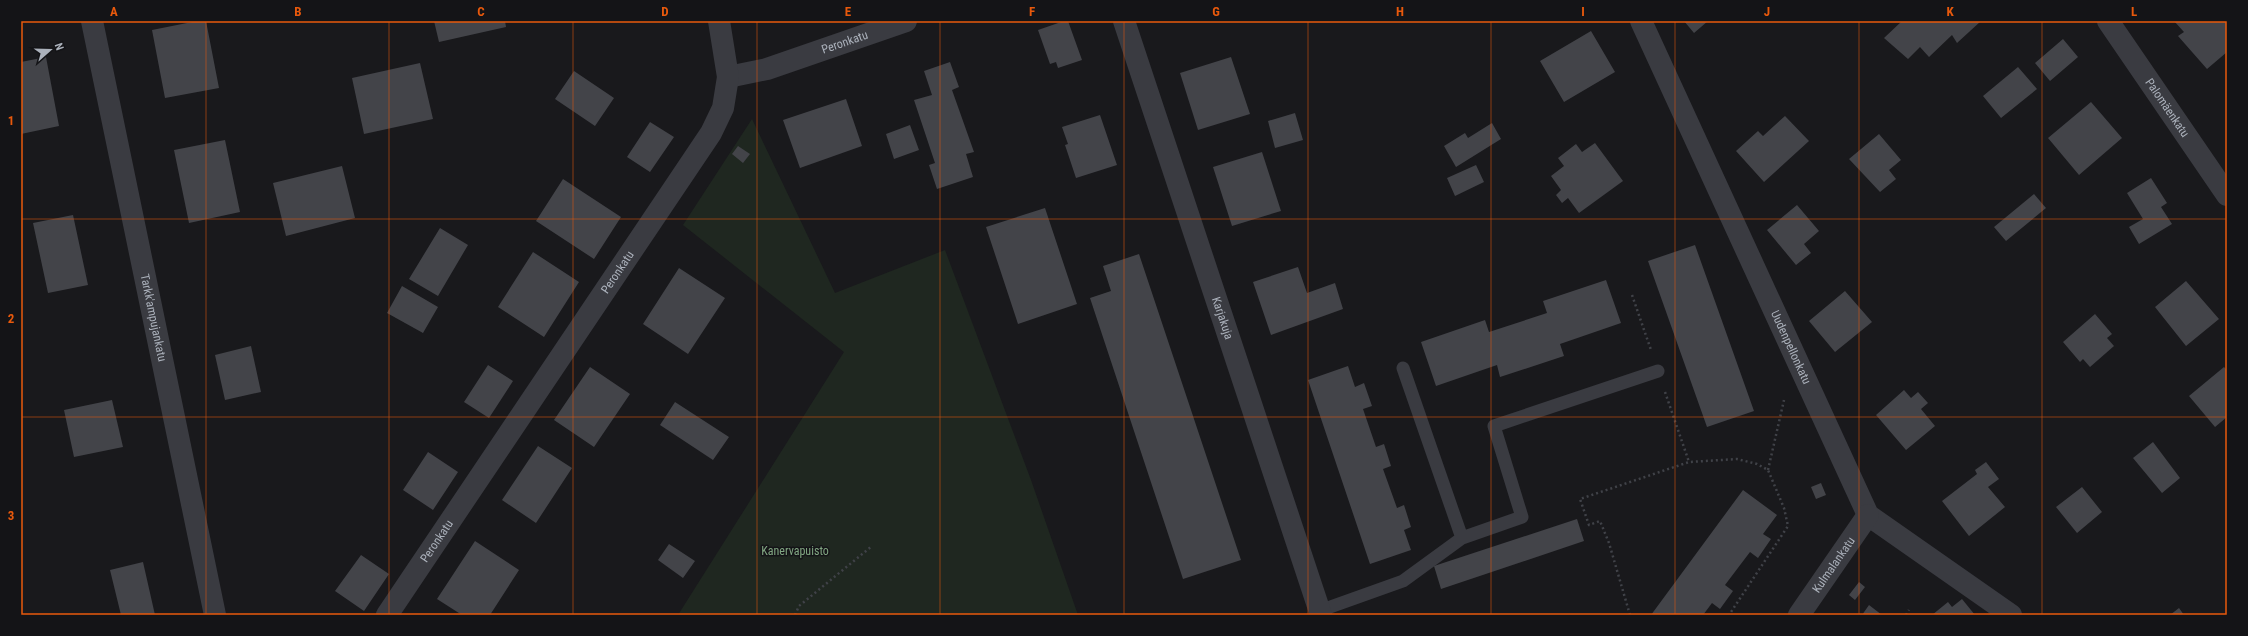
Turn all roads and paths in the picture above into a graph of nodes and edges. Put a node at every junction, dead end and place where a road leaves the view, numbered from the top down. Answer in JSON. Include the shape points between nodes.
{"nodes":[{"id":1,"x":92,"y":21,"type":"edge"},
{"id":2,"x":719,"y":21,"type":"edge"},
{"id":3,"x":906,"y":21,"type":"edge"},
{"id":4,"x":1124,"y":21,"type":"edge"},
{"id":5,"x":1641,"y":21,"type":"edge"},
{"id":6,"x":2108,"y":21,"type":"edge"},
{"id":7,"x":728,"y":77,"type":"junction"},
{"id":8,"x":2227,"y":195,"type":"edge"},
{"id":9,"x":1403,"y":368,"type":"dead end"},
{"id":10,"x":1800,"y":369,"type":"junction"},
{"id":11,"x":1658,"y":371,"type":"dead end"},
{"id":12,"x":1768,"y":470,"type":"junction"},
{"id":13,"x":1868,"y":515,"type":"junction"},
{"id":14,"x":1462,"y":538,"type":"junction"},
{"id":15,"x":872,"y":546,"type":"dead end"},
{"id":16,"x":1909,"y":610,"type":"dead end"},
{"id":17,"x":1320,"y":613,"type":"edge"},
{"id":18,"x":215,"y":615,"type":"edge"},
{"id":19,"x":387,"y":615,"type":"edge"},
{"id":20,"x":795,"y":615,"type":"edge"},
{"id":21,"x":1630,"y":615,"type":"edge"},
{"id":22,"x":1729,"y":615,"type":"edge"},
{"id":23,"x":1799,"y":615,"type":"edge"},
{"id":24,"x":1906,"y":615,"type":"edge"},
{"id":25,"x":2011,"y":615,"type":"edge"}],
"edges":[{"from":1,"to":18,"type":"street","name":"Tarkk'ampujankatu"},
{"from":2,"to":7,"type":"street"},
{"from":3,"to":7,"type":"street","name":"Peronkatu","via":[[767,69]]},
{"from":4,"to":17,"type":"street","name":"Karjakuja"},
{"from":5,"to":10,"type":"street","name":"Uudenpellonkatu"},
{"from":6,"to":8,"type":"street","name":"Palomäenkatu"},
{"from":7,"to":19,"type":"street","name":"Peronkatu","via":[[723,108],[711,133]]},
{"from":9,"to":14,"type":"lane"},
{"from":10,"to":12,"type":"path","via":[[1782,404]]},
{"from":10,"to":13,"type":"street","name":"Uudenpellonkatu"},
{"from":11,"to":14,"type":"lane","via":[[1494,426],[1522,517]]},
{"from":12,"to":21,"type":"path","via":[[1737,459],[1689,462],[1580,499],[1589,525],[1600,521]]},
{"from":12,"to":22,"type":"path","via":[[1784,508],[1788,526]]},
{"from":13,"to":23,"type":"street","name":"Kulmalankatu"},
{"from":13,"to":25,"type":"street"},
{"from":14,"to":17,"type":"lane","via":[[1403,581]]},
{"from":15,"to":20,"type":"path","via":[[800,606]]},
{"from":16,"to":24,"type":"path"}]}
